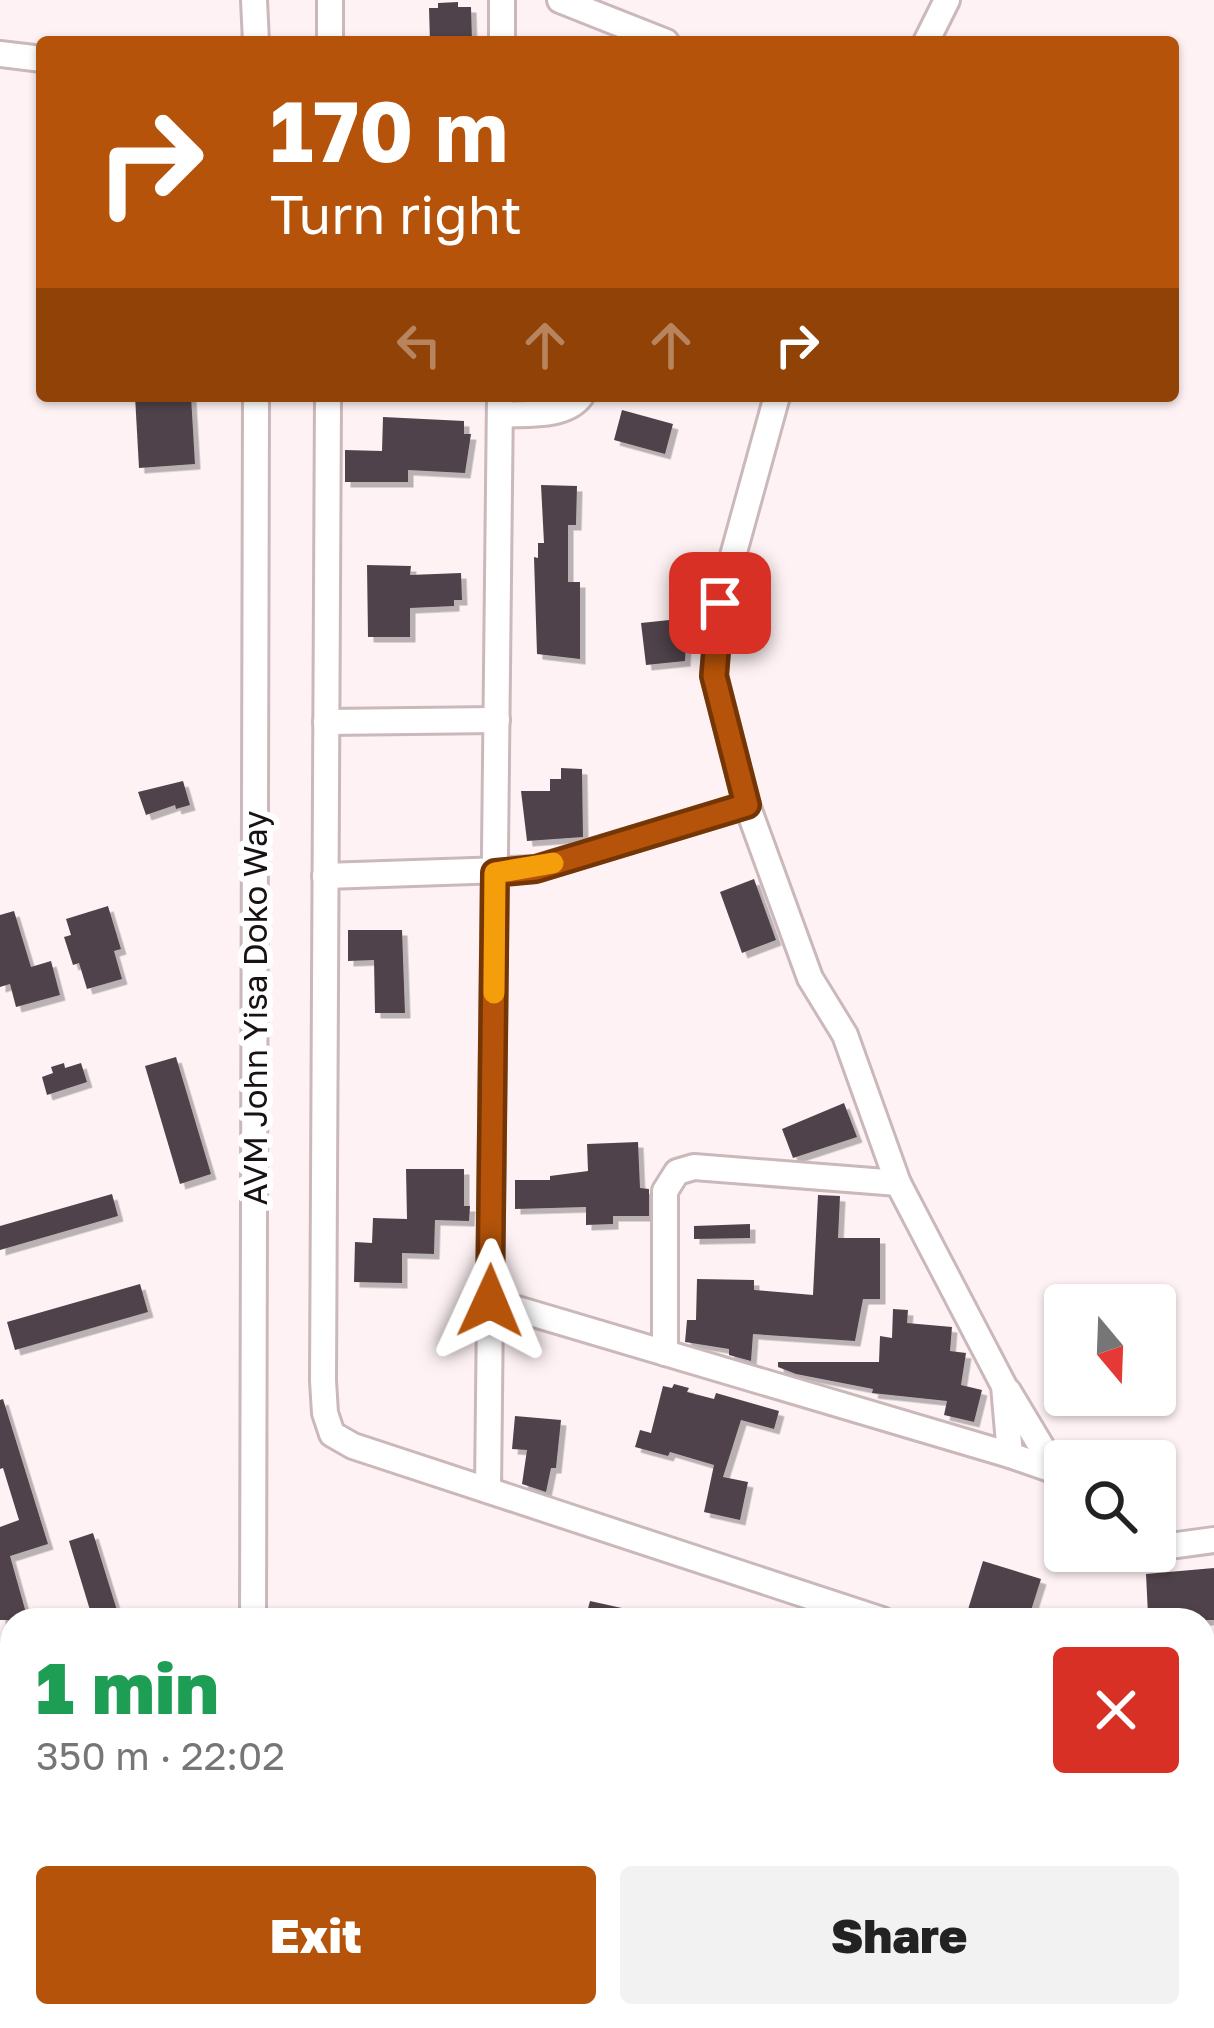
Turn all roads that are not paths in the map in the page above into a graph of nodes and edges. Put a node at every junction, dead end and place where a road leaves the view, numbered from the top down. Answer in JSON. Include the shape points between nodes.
{"nodes":[{"id":1,"x":254,"y":0,"type":"edge"},
{"id":2,"x":330,"y":0,"type":"edge"},
{"id":3,"x":502,"y":0,"type":"edge"},
{"id":4,"x":560,"y":0,"type":"edge"},
{"id":5,"x":947,"y":0,"type":"edge"},
{"id":6,"x":256,"y":36,"type":"edge"},
{"id":7,"x":330,"y":36,"type":"edge"},
{"id":8,"x":502,"y":36,"type":"edge"},
{"id":9,"x":651,"y":36,"type":"edge"},
{"id":10,"x":929,"y":36,"type":"edge"},
{"id":11,"x":0,"y":54,"type":"edge"},
{"id":12,"x":36,"y":58,"type":"edge"},
{"id":13,"x":256,"y":402,"type":"edge"},
{"id":14,"x":328,"y":402,"type":"edge"},
{"id":15,"x":576,"y":402,"type":"edge"},
{"id":16,"x":775,"y":402,"type":"edge"},
{"id":17,"x":500,"y":405,"type":"edge"},
{"id":18,"x":497,"y":720,"type":"junction"},
{"id":19,"x":326,"y":722,"type":"junction"},
{"id":20,"x":747,"y":805,"type":"junction"},
{"id":21,"x":495,"y":873,"type":"junction"},
{"id":22,"x":325,"y":876,"type":"junction"},
{"id":23,"x":898,"y":1183,"type":"junction"},
{"id":24,"x":490,"y":1301,"type":"junction"},
{"id":25,"x":665,"y":1353,"type":"junction"},
{"id":26,"x":1004,"y":1386,"type":"junction"},
{"id":27,"x":1044,"y":1449,"type":"edge"},
{"id":28,"x":1010,"y":1455,"type":"junction"},
{"id":29,"x":1044,"y":1469,"type":"edge"},
{"id":30,"x":488,"y":1490,"type":"junction"},
{"id":31,"x":1214,"y":1540,"type":"edge"},
{"id":32,"x":1176,"y":1545,"type":"edge"},
{"id":33,"x":253,"y":1608,"type":"edge"},
{"id":34,"x":845,"y":1608,"type":"edge"}],
"edges":[{"from":1,"to":6,"type":"street"},
{"from":2,"to":7,"type":"street"},
{"from":3,"to":8,"type":"street"},
{"from":4,"to":9,"type":"street"},
{"from":5,"to":10,"type":"street"},
{"from":11,"to":12,"type":"street"},
{"from":13,"to":33,"type":"street","name":"AVM John Yisa Doko Way"},
{"from":14,"to":19,"type":"street"},
{"from":15,"to":17,"type":"street","via":[[560,411]]},
{"from":16,"to":20,"type":"street","via":[[720,603],[714,676]]},
{"from":17,"to":18,"type":"street"},
{"from":18,"to":19,"type":"street"},
{"from":18,"to":21,"type":"street"},
{"from":19,"to":22,"type":"street"},
{"from":20,"to":21,"type":"street","via":[[536,869]]},
{"from":20,"to":23,"type":"street","via":[[809,979],[845,1035]]},
{"from":21,"to":22,"type":"street"},
{"from":21,"to":24,"type":"street"},
{"from":22,"to":30,"type":"street","via":[[325,1413],[332,1434],[353,1446]]},
{"from":23,"to":25,"type":"street","via":[[677,1172],[665,1191]]},
{"from":23,"to":26,"type":"street"},
{"from":24,"to":25,"type":"street"},
{"from":24,"to":30,"type":"street"},
{"from":25,"to":28,"type":"street"},
{"from":26,"to":27,"type":"street"},
{"from":26,"to":28,"type":"street"},
{"from":28,"to":29,"type":"street"},
{"from":30,"to":34,"type":"street"},
{"from":31,"to":32,"type":"street"}]}
